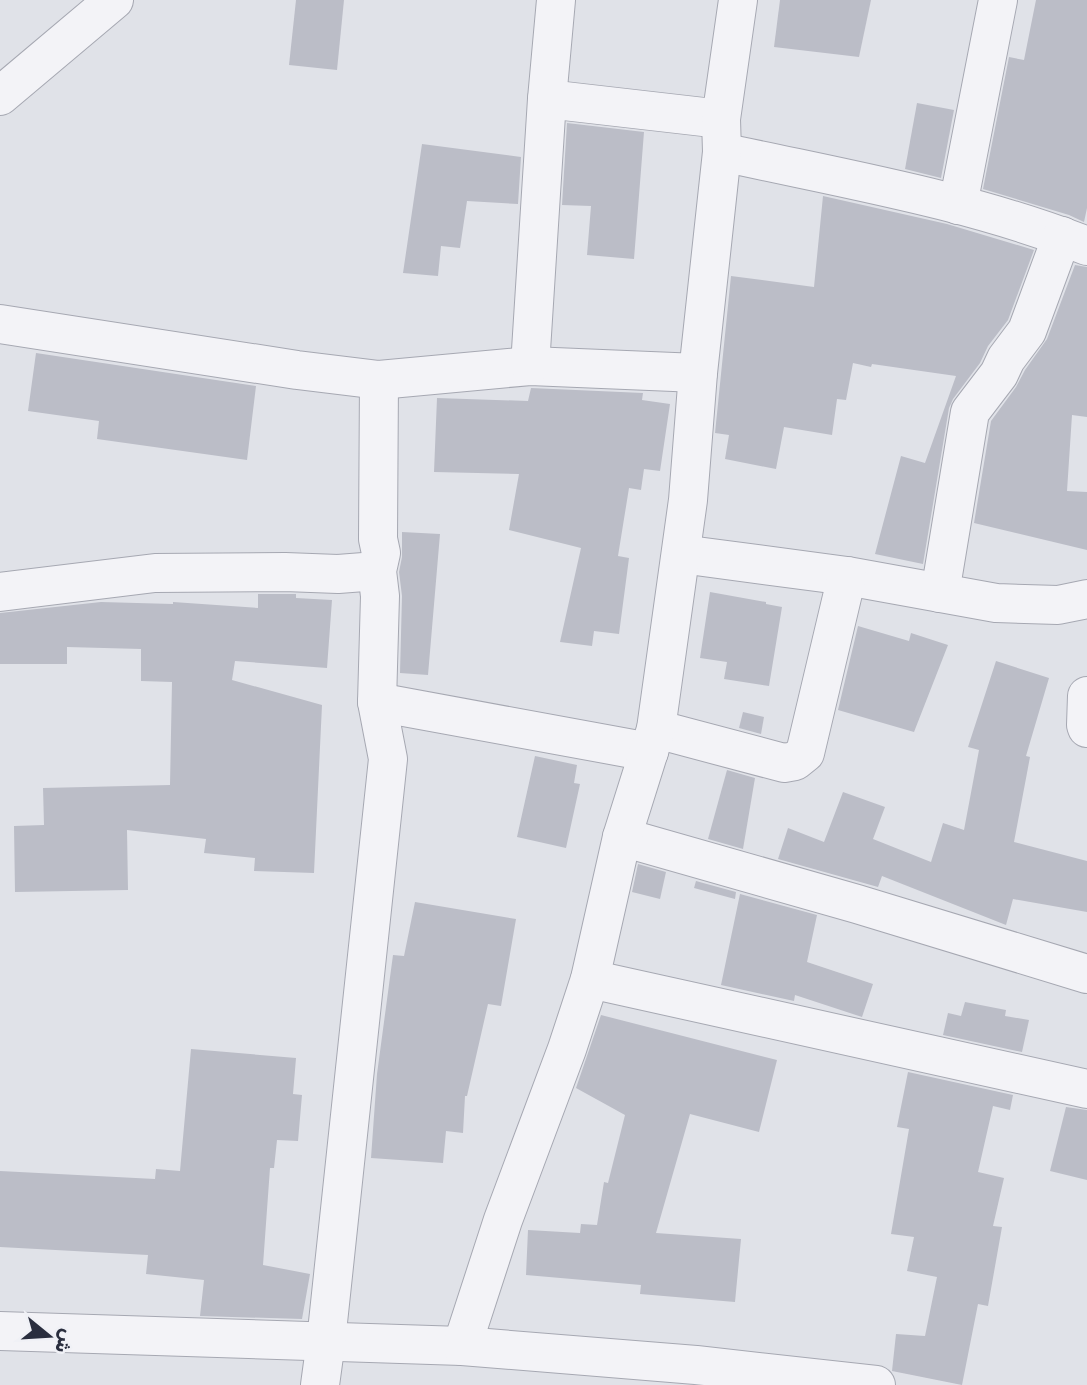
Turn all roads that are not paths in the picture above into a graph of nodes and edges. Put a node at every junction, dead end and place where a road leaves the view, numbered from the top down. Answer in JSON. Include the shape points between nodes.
{"nodes":[{"id":1,"x":114,"y":0,"type":"edge"},
{"id":2,"x":556,"y":0,"type":"edge"},
{"id":3,"x":738,"y":0,"type":"edge"},
{"id":4,"x":998,"y":0,"type":"edge"},
{"id":5,"x":0,"y":96,"type":"edge"},
{"id":6,"x":547,"y":99,"type":"junction"},
{"id":7,"x":722,"y":136,"type":"junction"},
{"id":8,"x":958,"y":205,"type":"junction"},
{"id":9,"x":1074,"y":241,"type":"edge"},
{"id":10,"x":0,"y":324,"type":"edge"},
{"id":11,"x":530,"y":366,"type":"junction"},
{"id":12,"x":698,"y":373,"type":"junction"},
{"id":13,"x":379,"y":380,"type":"junction"},
{"id":14,"x":681,"y":554,"type":"junction"},
{"id":15,"x":377,"y":571,"type":"junction"},
{"id":16,"x":846,"y":576,"type":"junction"},
{"id":17,"x":0,"y":592,"type":"edge"},
{"id":18,"x":940,"y":593,"type":"junction"},
{"id":19,"x":1087,"y":599,"type":"edge"},
{"id":20,"x":1087,"y":696,"type":"edge"},
{"id":21,"x":377,"y":702,"type":"junction"},
{"id":22,"x":1087,"y":728,"type":"edge"},
{"id":23,"x":652,"y":740,"type":"junction"},
{"id":24,"x":622,"y":837,"type":"junction"},
{"id":25,"x":1087,"y":974,"type":"edge"},
{"id":26,"x":590,"y":979,"type":"junction"},
{"id":27,"x":1087,"y":1088,"type":"edge"},
{"id":28,"x":0,"y":1331,"type":"edge"},
{"id":29,"x":327,"y":1341,"type":"junction"},
{"id":30,"x":462,"y":1346,"type":"junction"},
{"id":31,"x":320,"y":1385,"type":"edge"},
{"id":32,"x":876,"y":1385,"type":"edge"}],
"edges":[{"from":1,"to":5,"type":"street"},
{"from":2,"to":6,"type":"street"},
{"from":3,"to":7,"type":"street"},
{"from":4,"to":8,"type":"street"},
{"from":6,"to":7,"type":"street"},
{"from":6,"to":11,"type":"street"},
{"from":7,"to":8,"type":"street"},
{"from":7,"to":12,"type":"street"},
{"from":8,"to":9,"type":"street"},
{"from":9,"to":18,"type":"street","via":[[1027,331],[970,412]]},
{"from":10,"to":13,"type":"street"},
{"from":11,"to":12,"type":"street"},
{"from":11,"to":13,"type":"street"},
{"from":12,"to":14,"type":"street"},
{"from":13,"to":15,"type":"street","via":[[381,553]]},
{"from":14,"to":16,"type":"street"},
{"from":14,"to":23,"type":"street"},
{"from":15,"to":17,"type":"street","via":[[155,573]]},
{"from":15,"to":21,"type":"street"},
{"from":16,"to":18,"type":"street"},
{"from":16,"to":23,"type":"street","via":[[805,753],[784,763]]},
{"from":18,"to":19,"type":"street","via":[[1008,603],[1058,605]]},
{"from":20,"to":22,"type":"street"},
{"from":21,"to":23,"type":"street"},
{"from":21,"to":29,"type":"street","via":[[388,759]]},
{"from":23,"to":24,"type":"street"},
{"from":24,"to":25,"type":"street"},
{"from":24,"to":26,"type":"street"},
{"from":26,"to":27,"type":"street"},
{"from":26,"to":30,"type":"street"},
{"from":28,"to":29,"type":"street"},
{"from":29,"to":30,"type":"street"},
{"from":29,"to":31,"type":"street"},
{"from":30,"to":32,"type":"street"}]}
